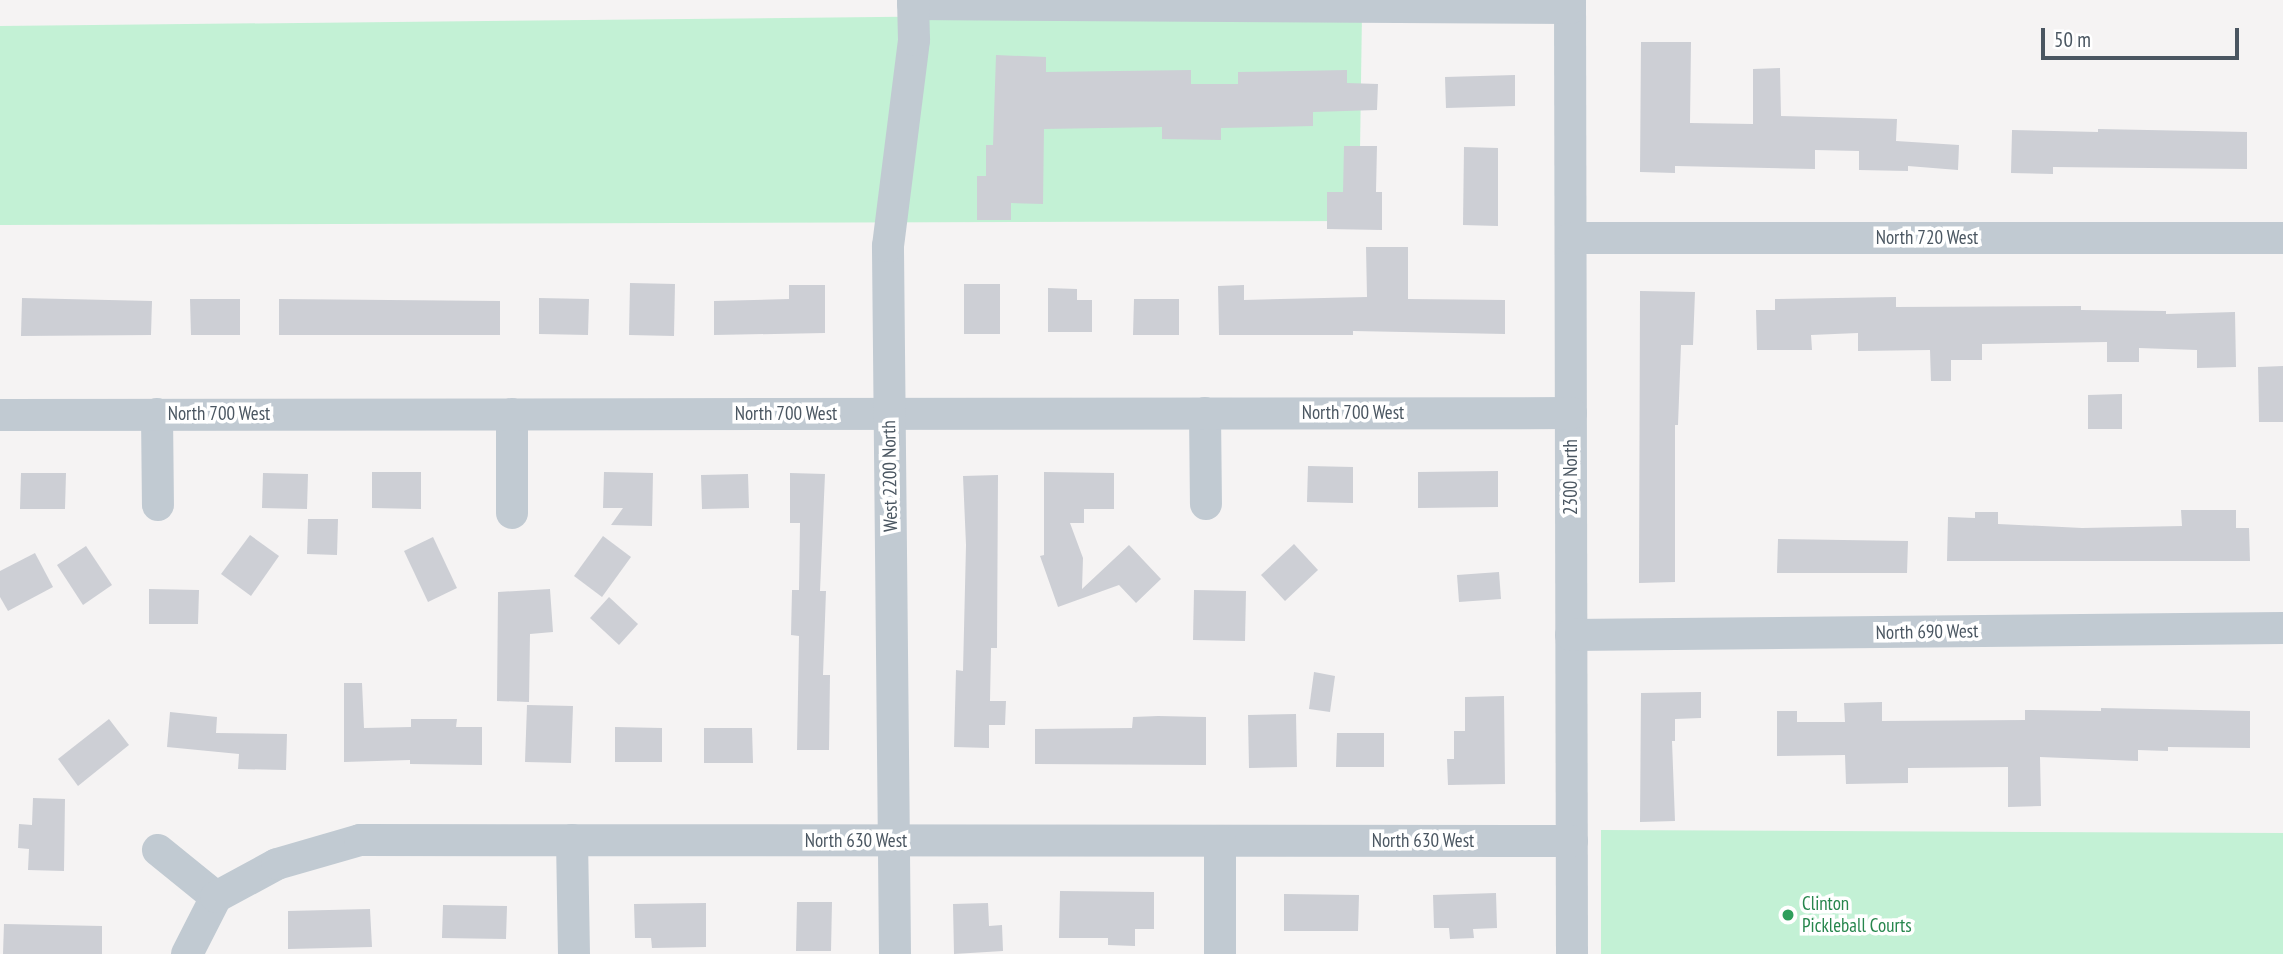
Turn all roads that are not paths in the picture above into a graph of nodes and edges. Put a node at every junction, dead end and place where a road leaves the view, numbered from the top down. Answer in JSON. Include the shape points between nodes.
{"nodes":[{"id":1,"x":914,"y":2,"type":"edge"},
{"id":2,"x":1570,"y":4,"type":"edge"},
{"id":3,"x":1571,"y":238,"type":"junction"},
{"id":4,"x":2283,"y":238,"type":"edge"},
{"id":5,"x":1205,"y":413,"type":"junction"},
{"id":6,"x":1571,"y":413,"type":"junction"},
{"id":7,"x":156,"y":414,"type":"junction"},
{"id":8,"x":512,"y":414,"type":"junction"},
{"id":9,"x":889,"y":414,"type":"junction"},
{"id":10,"x":0,"y":415,"type":"edge"},
{"id":11,"x":1206,"y":504,"type":"dead end"},
{"id":12,"x":158,"y":506,"type":"dead end"},
{"id":13,"x":512,"y":513,"type":"dead end"},
{"id":14,"x":2283,"y":628,"type":"edge"},
{"id":15,"x":1572,"y":635,"type":"junction"},
{"id":16,"x":572,"y":840,"type":"junction"},
{"id":17,"x":894,"y":841,"type":"junction"},
{"id":18,"x":1220,"y":841,"type":"junction"},
{"id":19,"x":1572,"y":841,"type":"junction"},
{"id":20,"x":158,"y":850,"type":"dead end"},
{"id":21,"x":216,"y":897,"type":"junction"},
{"id":22,"x":187,"y":954,"type":"edge"},
{"id":23,"x":574,"y":954,"type":"edge"},
{"id":24,"x":895,"y":954,"type":"edge"},
{"id":25,"x":1220,"y":954,"type":"edge"},
{"id":26,"x":1572,"y":954,"type":"edge"}],
"edges":[{"from":1,"to":2,"type":"street"},
{"from":1,"to":9,"type":"street","name":"West 2200 North","via":[[914,40],[888,246]]},
{"from":2,"to":3,"type":"street","name":"2300 North"},
{"from":3,"to":4,"type":"street","name":"North 720 West"},
{"from":3,"to":6,"type":"street","name":"2300 North"},
{"from":5,"to":6,"type":"street","name":"North 700 West"},
{"from":5,"to":9,"type":"street","name":"North 700 West"},
{"from":5,"to":11,"type":"street"},
{"from":6,"to":15,"type":"street","name":"2300 North"},
{"from":7,"to":8,"type":"street","name":"North 700 West"},
{"from":7,"to":10,"type":"street","name":"North 700 West"},
{"from":7,"to":12,"type":"street"},
{"from":8,"to":9,"type":"street","name":"North 700 West"},
{"from":8,"to":13,"type":"street"},
{"from":9,"to":17,"type":"street","name":"West 2200 North"},
{"from":14,"to":15,"type":"street","name":"North 690 West"},
{"from":15,"to":19,"type":"street","name":"2300 North"},
{"from":16,"to":17,"type":"street","name":"North 630 West"},
{"from":16,"to":21,"type":"street","name":"North 630 West","via":[[360,840],[277,864]]},
{"from":16,"to":23,"type":"street"},
{"from":17,"to":18,"type":"street","name":"North 630 West"},
{"from":17,"to":24,"type":"street","name":"West 2200 North"},
{"from":18,"to":19,"type":"street","name":"North 630 West"},
{"from":18,"to":25,"type":"street"},
{"from":19,"to":26,"type":"street","name":"2300 North"},
{"from":20,"to":21,"type":"street"},
{"from":21,"to":22,"type":"street"}]}
